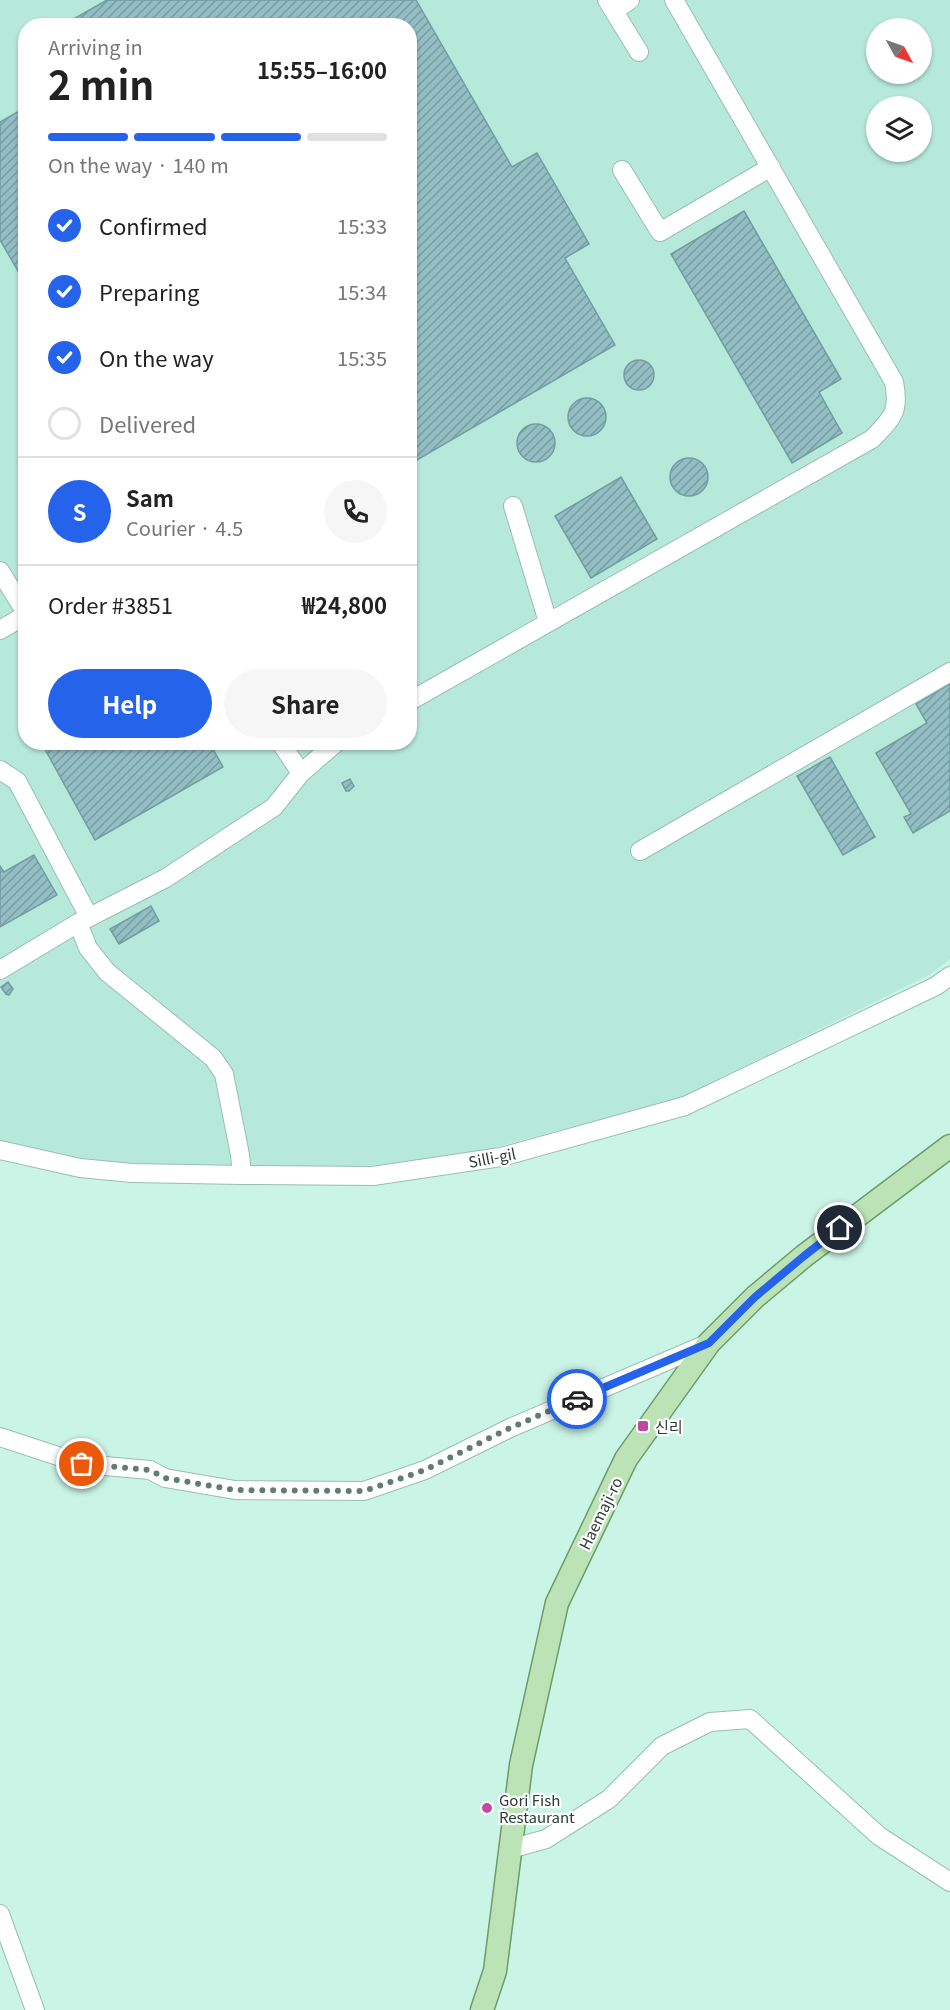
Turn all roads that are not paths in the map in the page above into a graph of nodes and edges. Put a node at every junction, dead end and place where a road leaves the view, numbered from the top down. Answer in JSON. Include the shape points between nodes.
{"nodes":[{"id":1,"x":630,"y":0,"type":"edge"},
{"id":2,"x":674,"y":0,"type":"edge"},
{"id":3,"x":611,"y":5,"type":"edge"},
{"id":4,"x":639,"y":52,"type":"dead end"},
{"id":5,"x":771,"y":167,"type":"junction"},
{"id":6,"x":622,"y":170,"type":"dead end"},
{"id":7,"x":513,"y":506,"type":"dead end"},
{"id":8,"x":0,"y":571,"type":"edge"},
{"id":9,"x":18,"y":601,"type":"edge"},
{"id":10,"x":18,"y":619,"type":"edge"},
{"id":11,"x":548,"y":622,"type":"junction"},
{"id":12,"x":0,"y":630,"type":"edge"},
{"id":13,"x":950,"y":672,"type":"edge"},
{"id":14,"x":417,"y":697,"type":"edge"},
{"id":15,"x":285,"y":750,"type":"edge"},
{"id":16,"x":328,"y":750,"type":"edge"},
{"id":17,"x":0,"y":770,"type":"edge"},
{"id":18,"x":301,"y":773,"type":"junction"},
{"id":19,"x":640,"y":851,"type":"dead end"},
{"id":20,"x":83,"y":920,"type":"junction"},
{"id":21,"x":0,"y":970,"type":"edge"},
{"id":22,"x":950,"y":976,"type":"edge"},
{"id":23,"x":950,"y":1146,"type":"edge"},
{"id":24,"x":0,"y":1150,"type":"edge"},
{"id":25,"x":242,"y":1176,"type":"junction"},
{"id":26,"x":709,"y":1343,"type":"junction"},
{"id":27,"x":0,"y":1437,"type":"edge"},
{"id":28,"x":510,"y":1849,"type":"junction"},
{"id":29,"x":950,"y":1882,"type":"edge"},
{"id":30,"x":0,"y":1914,"type":"edge"},
{"id":31,"x":33,"y":2008,"type":"edge"},
{"id":32,"x":482,"y":2010,"type":"edge"}],
"edges":[{"from":1,"to":3,"type":"street"},
{"from":2,"to":5,"type":"street"},
{"from":3,"to":4,"type":"street"},
{"from":5,"to":6,"type":"street","via":[[660,232]]},
{"from":5,"to":11,"type":"street","via":[[894,382],[898,400],[892,418],[872,439]]},
{"from":7,"to":11,"type":"street"},
{"from":8,"to":9,"type":"street"},
{"from":10,"to":12,"type":"street"},
{"from":11,"to":14,"type":"street"},
{"from":13,"to":19,"type":"street"},
{"from":15,"to":18,"type":"street"},
{"from":16,"to":18,"type":"street"},
{"from":17,"to":20,"type":"street","via":[[17,781]]},
{"from":18,"to":20,"type":"street","via":[[274,807],[166,878]]},
{"from":20,"to":21,"type":"street"},
{"from":20,"to":25,"type":"street","via":[[88,948],[107,972],[213,1058],[224,1074]]},
{"from":22,"to":25,"type":"street","name":"Silli-gil","via":[[673,1110],[489,1159],[373,1176]]},
{"from":23,"to":26,"type":"main road","name":"Haemaji-ro","via":[[804,1256]]},
{"from":24,"to":25,"type":"street","name":"Silli-gil","via":[[80,1168]]},
{"from":26,"to":27,"type":"street","via":[[510,1428],[425,1470],[364,1491],[235,1490],[165,1478],[150,1470],[82,1464]]},
{"from":26,"to":28,"type":"main road","name":"Haemaji-ro","via":[[626,1459],[557,1603],[521,1765]]},
{"from":28,"to":29,"type":"street","via":[[546,1839],[609,1799],[662,1746],[711,1722],[750,1719],[879,1836]]},
{"from":28,"to":32,"type":"main road","name":"Haemaji-ro","via":[[495,1971]]},
{"from":30,"to":31,"type":"street"}]}
